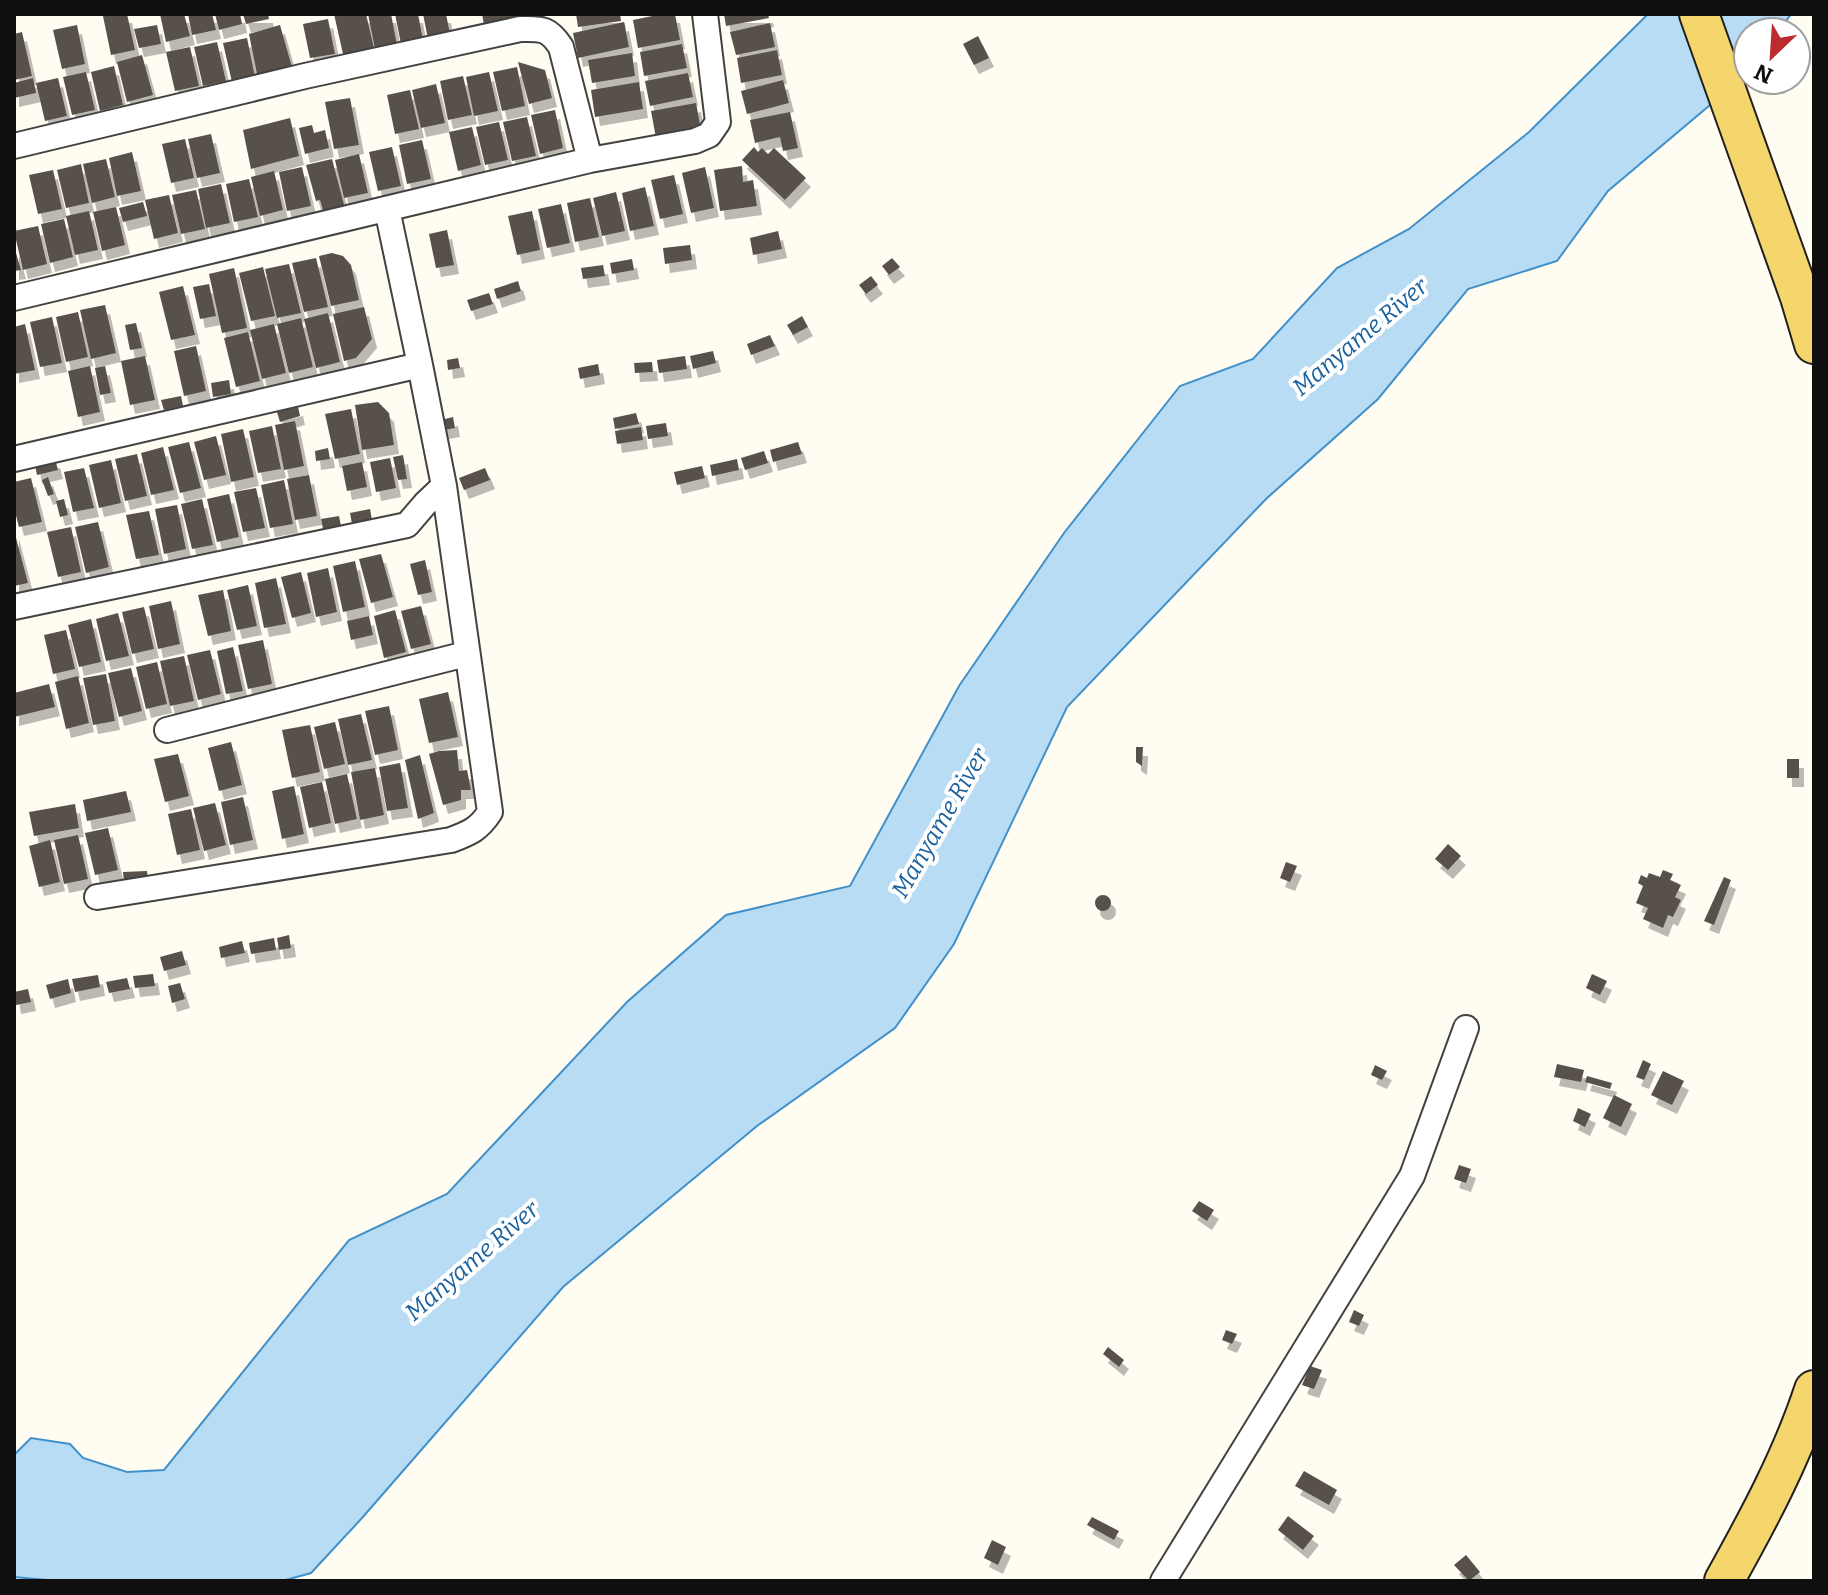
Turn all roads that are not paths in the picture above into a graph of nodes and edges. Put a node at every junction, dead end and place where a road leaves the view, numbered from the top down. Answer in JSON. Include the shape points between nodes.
{"nodes":[{"id":1,"x":705,"y":14,"type":"edge"},
{"id":2,"x":1699,"y":14,"type":"edge"},
{"id":3,"x":554,"y":24,"type":"edge"},
{"id":4,"x":14,"y":146,"type":"edge"},
{"id":5,"x":590,"y":160,"type":"junction"},
{"id":6,"x":387,"y":209,"type":"junction"},
{"id":7,"x":14,"y":298,"type":"edge"},
{"id":8,"x":1814,"y":344,"type":"edge"},
{"id":9,"x":420,"y":365,"type":"junction"},
{"id":10,"x":14,"y":459,"type":"edge"},
{"id":11,"x":444,"y":486,"type":"junction"},
{"id":12,"x":14,"y":607,"type":"edge"},
{"id":13,"x":466,"y":654,"type":"junction"},
{"id":14,"x":167,"y":730,"type":"dead end"},
{"id":15,"x":97,"y":897,"type":"dead end"},
{"id":16,"x":1466,"y":1028,"type":"dead end"},
{"id":17,"x":1814,"y":1390,"type":"edge"},
{"id":18,"x":1163,"y":1581,"type":"edge"},
{"id":19,"x":1724,"y":1581,"type":"edge"}],
"edges":[{"from":1,"to":5,"type":"street","via":[[718,122],[709,135]]},
{"from":2,"to":8,"type":"main road"},
{"from":3,"to":4,"type":"street","via":[[305,76]]},
{"from":3,"to":5,"type":"street"},
{"from":5,"to":6,"type":"street"},
{"from":6,"to":7,"type":"street"},
{"from":6,"to":9,"type":"street"},
{"from":9,"to":10,"type":"street"},
{"from":9,"to":11,"type":"street"},
{"from":11,"to":12,"type":"street","via":[[407,525]]},
{"from":11,"to":13,"type":"street"},
{"from":13,"to":14,"type":"street"},
{"from":13,"to":15,"type":"street","via":[[490,812],[481,826],[451,840]]},
{"from":16,"to":18,"type":"street","via":[[1412,1176]]},
{"from":17,"to":19,"type":"main road","via":[[1758,1519]]}]}
